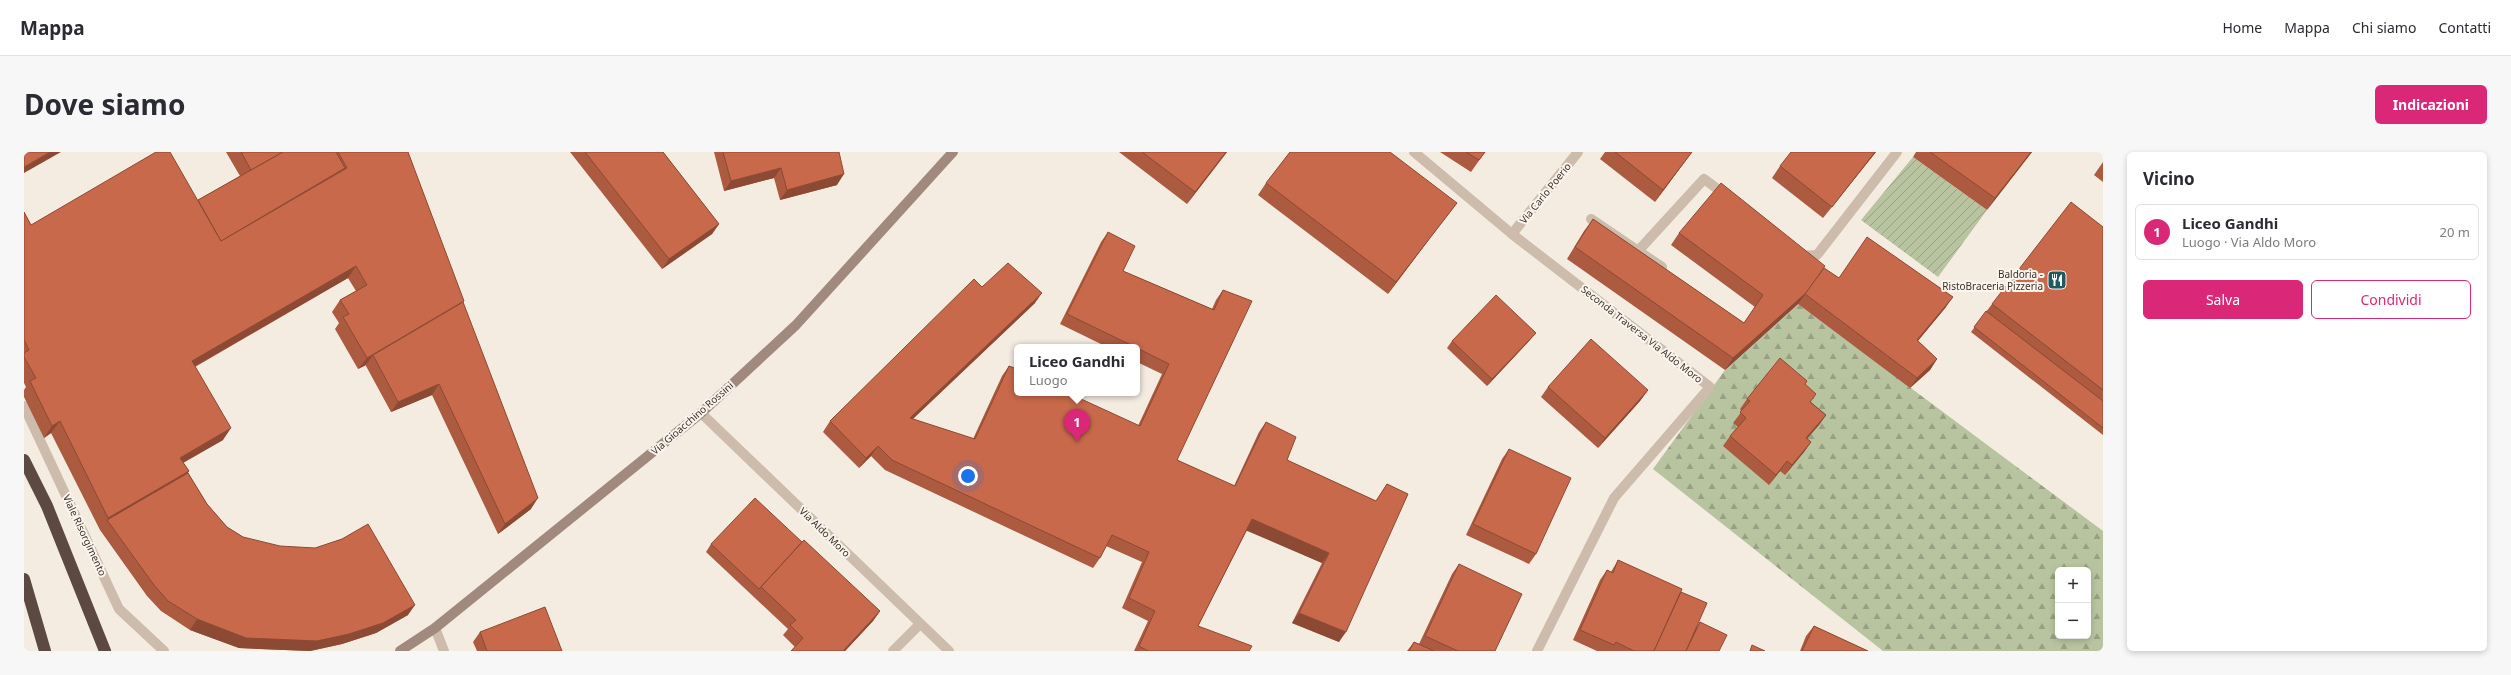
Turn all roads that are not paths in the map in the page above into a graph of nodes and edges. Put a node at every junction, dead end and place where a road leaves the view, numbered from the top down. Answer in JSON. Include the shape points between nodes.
{"nodes":[{"id":1,"x":953,"y":152,"type":"edge"},
{"id":2,"x":1414,"y":152,"type":"edge"},
{"id":3,"x":1578,"y":152,"type":"edge"},
{"id":4,"x":1897,"y":152,"type":"edge"},
{"id":5,"x":1734,"y":203,"type":"edge"},
{"id":6,"x":1591,"y":219,"type":"edge"},
{"id":7,"x":1512,"y":234,"type":"junction"},
{"id":8,"x":1789,"y":246,"type":"edge"},
{"id":9,"x":1639,"y":250,"type":"junction"},
{"id":10,"x":1670,"y":274,"type":"edge"},
{"id":11,"x":24,"y":406,"type":"edge"},
{"id":12,"x":700,"y":413,"type":"junction"},
{"id":13,"x":24,"y":460,"type":"edge"},
{"id":14,"x":24,"y":579,"type":"edge"},
{"id":15,"x":920,"y":624,"type":"junction"},
{"id":16,"x":435,"y":628,"type":"junction"},
{"id":17,"x":45,"y":651,"type":"edge"},
{"id":18,"x":105,"y":651,"type":"edge"},
{"id":19,"x":164,"y":651,"type":"edge"},
{"id":20,"x":400,"y":651,"type":"edge"},
{"id":21,"x":444,"y":651,"type":"edge"},
{"id":22,"x":893,"y":651,"type":"edge"},
{"id":23,"x":949,"y":651,"type":"edge"},
{"id":24,"x":1537,"y":651,"type":"edge"}],
"edges":[{"from":1,"to":12,"type":"street","name":"Via Gioacchino Rossini","via":[[796,325]]},
{"from":2,"to":7,"type":"street"},
{"from":3,"to":7,"type":"street","name":"Via Carlo Poerio"},
{"from":4,"to":8,"type":"street","via":[[1817,255],[1801,256]]},
{"from":5,"to":9,"type":"street","via":[[1704,179]]},
{"from":6,"to":9,"type":"street"},
{"from":7,"to":24,"type":"street","name":"Seconda Traversa Via Aldo Moro","via":[[1710,387],[1614,498]]},
{"from":9,"to":10,"type":"street"},
{"from":11,"to":19,"type":"street","name":"Viale Risorgimento","via":[[119,609]]},
{"from":12,"to":15,"type":"street","name":"Via Aldo Moro"},
{"from":12,"to":16,"type":"street","name":"Via Gioacchino Rossini"},
{"from":13,"to":18,"type":"highway","via":[[47,506]]},
{"from":14,"to":17,"type":"highway"},
{"from":15,"to":22,"type":"street"},
{"from":15,"to":23,"type":"street","name":"Via Aldo Moro"},
{"from":16,"to":20,"type":"street","name":"Via Gioacchino Rossini"},
{"from":16,"to":21,"type":"street"}]}
